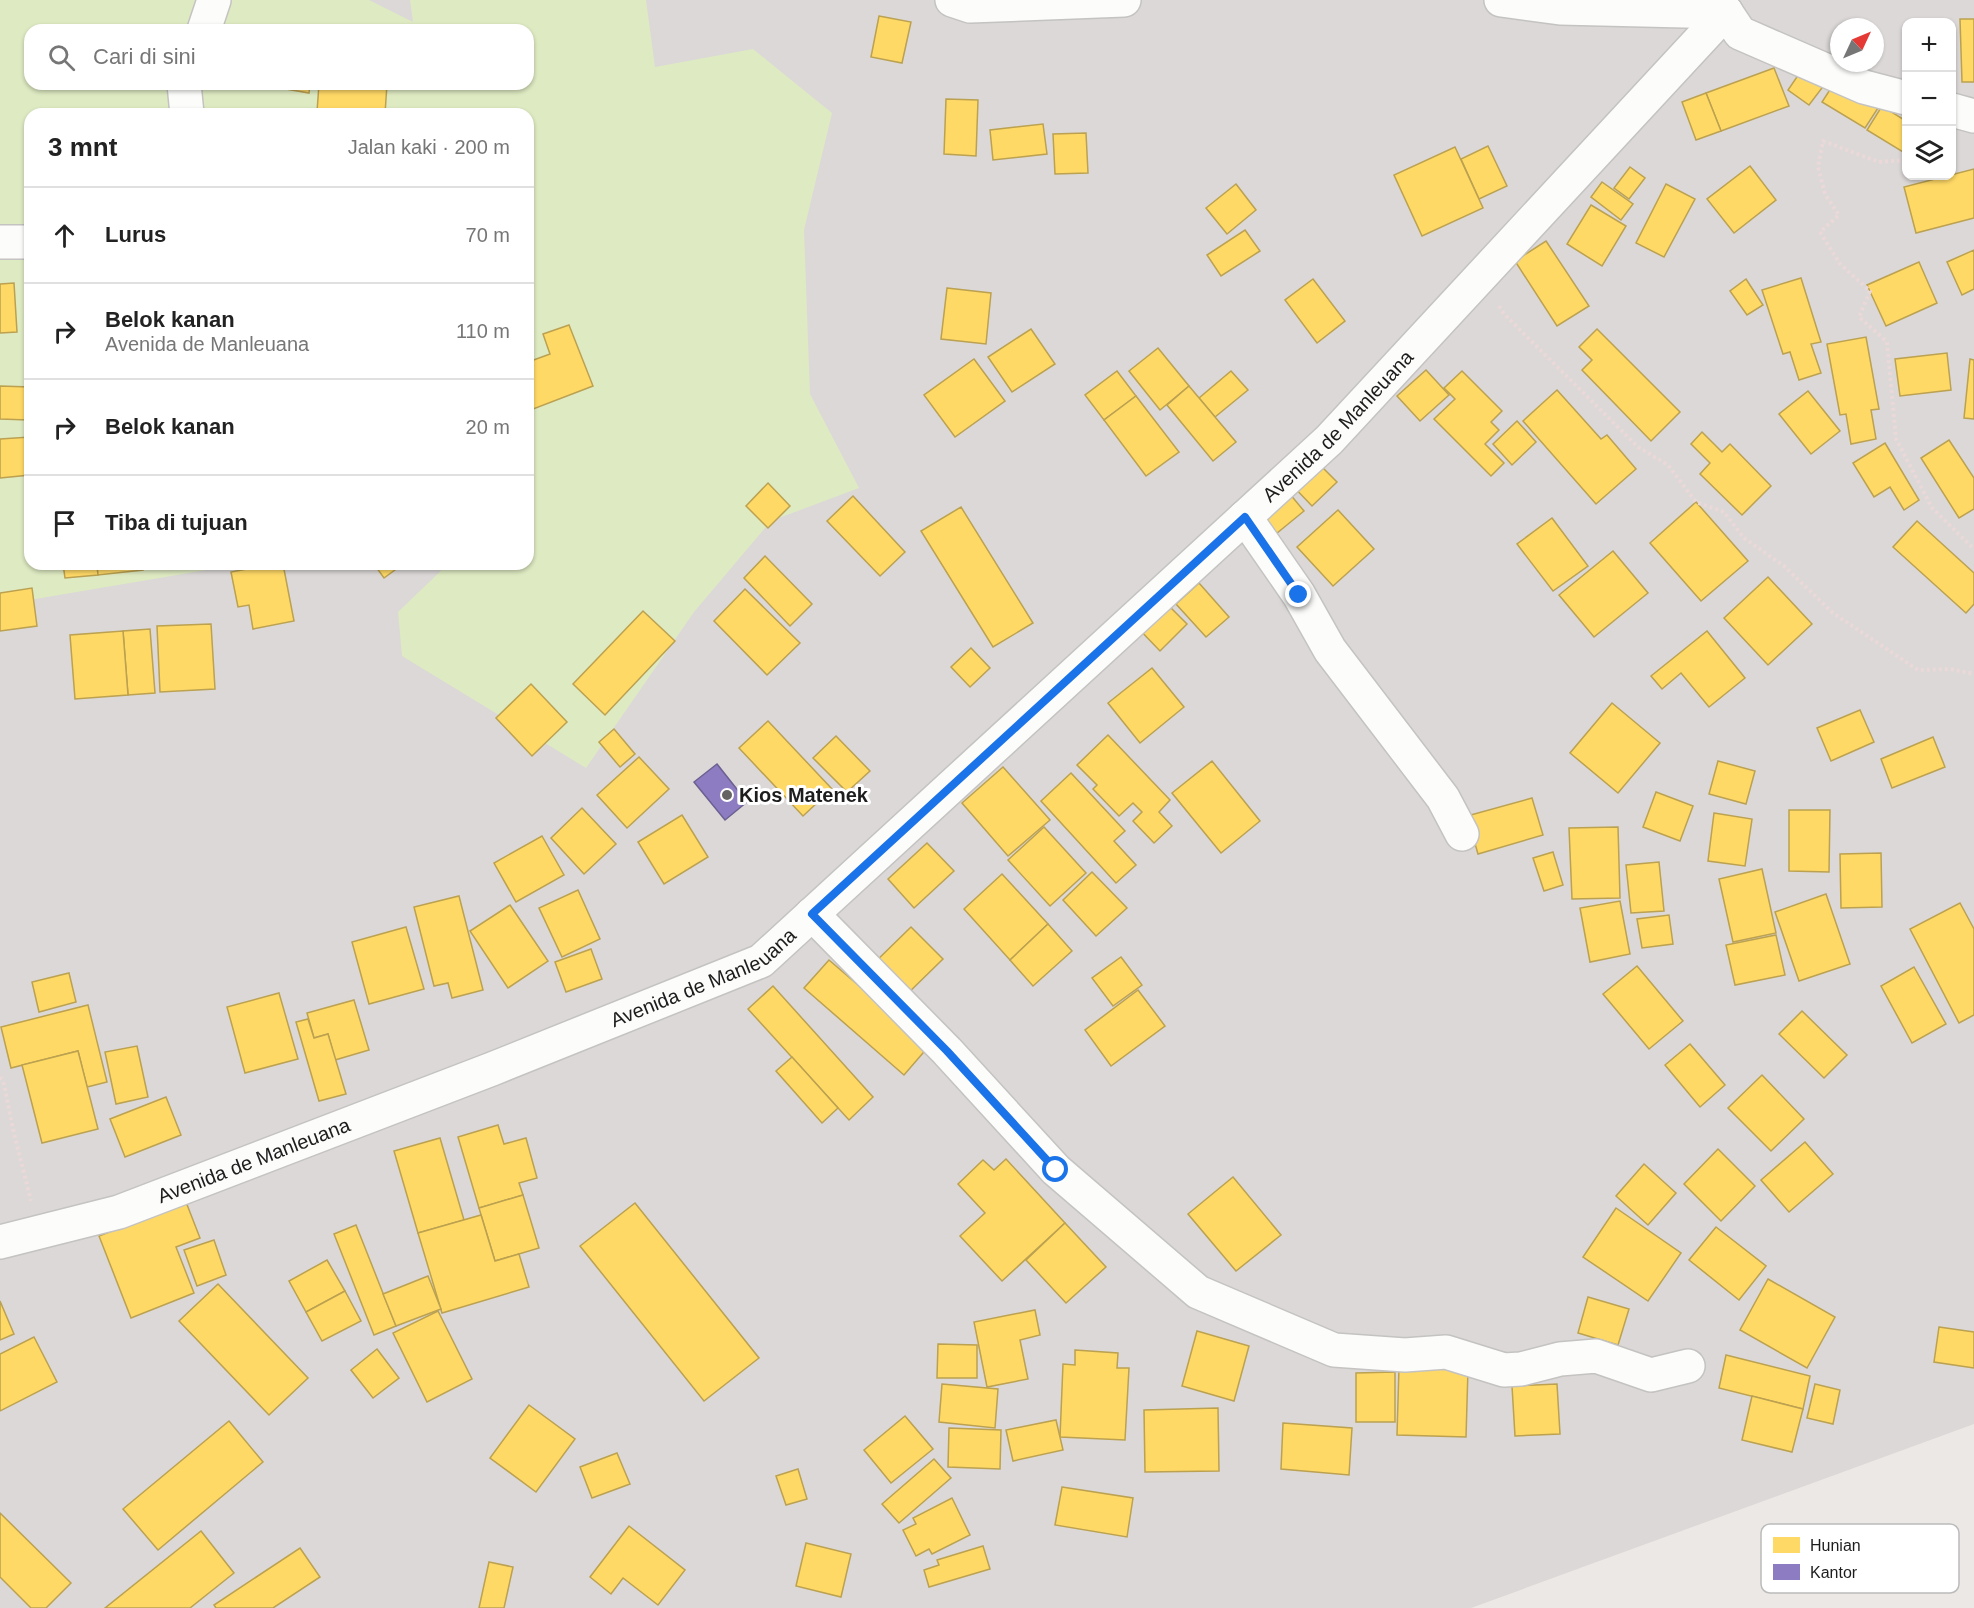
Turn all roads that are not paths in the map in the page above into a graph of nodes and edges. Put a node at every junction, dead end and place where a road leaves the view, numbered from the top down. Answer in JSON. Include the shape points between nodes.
{"nodes":[{"id":1,"x":214,"y":0,"type":"edge"},
{"id":2,"x":952,"y":0,"type":"edge"},
{"id":3,"x":1124,"y":0,"type":"edge"},
{"id":4,"x":1501,"y":0,"type":"edge"},
{"id":5,"x":1727,"y":6,"type":"edge"},
{"id":6,"x":206,"y":24,"type":"edge"},
{"id":7,"x":185,"y":90,"type":"edge"},
{"id":8,"x":1902,"y":97,"type":"edge"},
{"id":9,"x":186,"y":108,"type":"edge"},
{"id":10,"x":1956,"y":111,"type":"edge"},
{"id":11,"x":1974,"y":116,"type":"edge"},
{"id":12,"x":0,"y":242,"type":"edge"},
{"id":13,"x":24,"y":242,"type":"edge"},
{"id":14,"x":1245,"y":517,"type":"junction"},
{"id":15,"x":1462,"y":834,"type":"dead end"},
{"id":16,"x":812,"y":914,"type":"junction"},
{"id":17,"x":0,"y":1242,"type":"edge"},
{"id":18,"x":1688,"y":1366,"type":"dead end"}],
"edges":[{"from":1,"to":6,"type":"street"},
{"from":2,"to":3,"type":"street","via":[[970,6]]},
{"from":4,"to":5,"type":"street","via":[[1560,8]]},
{"from":5,"to":8,"type":"street","via":[[1740,33],[1864,87]]},
{"from":5,"to":14,"type":"street","name":"Avenida de Manleuana","via":[[1329,440]]},
{"from":7,"to":9,"type":"street"},
{"from":10,"to":11,"type":"street"},
{"from":12,"to":13,"type":"street"},
{"from":14,"to":15,"type":"street","via":[[1299,595],[1330,650],[1443,798]]},
{"from":14,"to":16,"type":"street","name":"Avenida de Manleuana"},
{"from":16,"to":17,"type":"street","name":"Avenida de Manleuana","via":[[761,961],[119,1212]]},
{"from":16,"to":18,"type":"street","via":[[947,1051],[1056,1170],[1198,1292],[1334,1350],[1405,1355],[1446,1352],[1504,1370],[1596,1356],[1651,1375]]}]}
